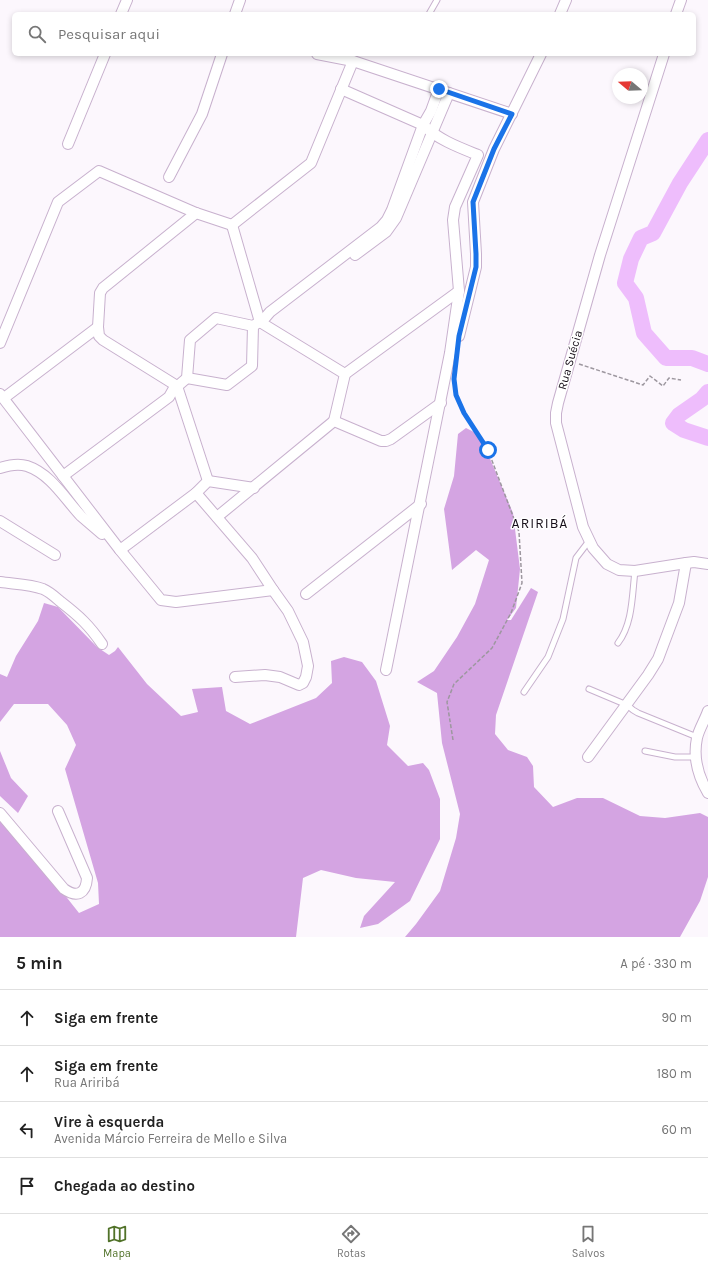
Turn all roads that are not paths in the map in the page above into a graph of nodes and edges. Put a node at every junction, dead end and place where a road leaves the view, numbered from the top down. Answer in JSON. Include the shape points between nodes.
{"nodes":[{"id":1,"x":127,"y":0,"type":"edge"},
{"id":2,"x":240,"y":0,"type":"edge"},
{"id":3,"x":437,"y":0,"type":"edge"},
{"id":4,"x":566,"y":0,"type":"edge"},
{"id":5,"x":681,"y":0,"type":"edge"},
{"id":6,"x":122,"y":12,"type":"edge"},
{"id":7,"x":236,"y":12,"type":"edge"},
{"id":8,"x":430,"y":12,"type":"edge"},
{"id":9,"x":561,"y":12,"type":"edge"},
{"id":10,"x":677,"y":12,"type":"edge"},
{"id":11,"x":104,"y":56,"type":"edge"},
{"id":12,"x":221,"y":56,"type":"edge"},
{"id":13,"x":327,"y":56,"type":"edge"},
{"id":14,"x":540,"y":56,"type":"edge"},
{"id":15,"x":663,"y":56,"type":"edge"},
{"id":16,"x":353,"y":61,"type":"junction"},
{"id":17,"x":342,"y":89,"type":"junction"},
{"id":18,"x":439,"y":89,"type":"junction"},
{"id":19,"x":449,"y":93,"type":"junction"},
{"id":20,"x":512,"y":114,"type":"junction"},
{"id":21,"x":437,"y":123,"type":"junction"},
{"id":22,"x":423,"y":125,"type":"junction"},
{"id":23,"x":431,"y":132,"type":"junction"},
{"id":24,"x":68,"y":144,"type":"dead end"},
{"id":25,"x":450,"y":144,"type":"junction"},
{"id":26,"x":169,"y":177,"type":"dead end"},
{"id":27,"x":196,"y":213,"type":"junction"},
{"id":28,"x":232,"y":225,"type":"junction"},
{"id":29,"x":459,"y":291,"type":"junction"},
{"id":30,"x":259,"y":322,"type":"junction"},
{"id":31,"x":98,"y":327,"type":"junction"},
{"id":32,"x":459,"y":336,"type":"dead end"},
{"id":33,"x":0,"y":342,"type":"edge"},
{"id":34,"x":345,"y":374,"type":"junction"},
{"id":35,"x":187,"y":378,"type":"junction"},
{"id":36,"x":175,"y":388,"type":"junction"},
{"id":37,"x":2,"y":396,"type":"edge"},
{"id":38,"x":441,"y":403,"type":"junction"},
{"id":39,"x":334,"y":421,"type":"junction"},
{"id":40,"x":0,"y":468,"type":"edge"},
{"id":41,"x":61,"y":474,"type":"junction"},
{"id":42,"x":208,"y":481,"type":"junction"},
{"id":43,"x":254,"y":488,"type":"junction"},
{"id":44,"x":196,"y":493,"type":"junction"},
{"id":45,"x":420,"y":504,"type":"junction"},
{"id":46,"x":217,"y":517,"type":"junction"},
{"id":47,"x":0,"y":521,"type":"edge"},
{"id":48,"x":589,"y":541,"type":"junction"},
{"id":49,"x":118,"y":548,"type":"junction"},
{"id":50,"x":55,"y":555,"type":"dead end"},
{"id":51,"x":686,"y":563,"type":"junction"},
{"id":52,"x":708,"y":564,"type":"edge"},
{"id":53,"x":635,"y":571,"type":"junction"},
{"id":54,"x":0,"y":582,"type":"edge"},
{"id":55,"x":273,"y":590,"type":"junction"},
{"id":56,"x":306,"y":594,"type":"dead end"},
{"id":57,"x":618,"y":643,"type":"dead end"},
{"id":58,"x":102,"y":644,"type":"dead end"},
{"id":59,"x":386,"y":670,"type":"dead end"},
{"id":60,"x":235,"y":677,"type":"dead end"},
{"id":61,"x":589,"y":689,"type":"dead end"},
{"id":62,"x":524,"y":692,"type":"dead end"},
{"id":63,"x":627,"y":704,"type":"junction"},
{"id":64,"x":708,"y":711,"type":"edge"},
{"id":65,"x":697,"y":737,"type":"junction"},
{"id":66,"x":645,"y":751,"type":"dead end"},
{"id":67,"x":588,"y":757,"type":"dead end"},
{"id":68,"x":696,"y":757,"type":"junction"},
{"id":69,"x":708,"y":792,"type":"edge"},
{"id":70,"x":58,"y":811,"type":"dead end"},
{"id":71,"x":0,"y":813,"type":"edge"}],
"edges":[{"from":1,"to":6,"type":"street"},
{"from":2,"to":7,"type":"street"},
{"from":3,"to":8,"type":"lane"},
{"from":4,"to":9,"type":"street"},
{"from":5,"to":10,"type":"street"},
{"from":11,"to":24,"type":"street"},
{"from":12,"to":26,"type":"street","via":[[207,103]]},
{"from":13,"to":16,"type":"street"},
{"from":14,"to":20,"type":"street"},
{"from":15,"to":48,"type":"street","name":"Rua Suécia","via":[[600,255],[556,413],[556,422],[583,527]]},
{"from":16,"to":17,"type":"street"},
{"from":16,"to":18,"type":"street"},
{"from":17,"to":22,"type":"street"},
{"from":17,"to":28,"type":"street","via":[[311,163]]},
{"from":18,"to":19,"type":"street"},
{"from":18,"to":22,"type":"street"},
{"from":19,"to":20,"type":"street"},
{"from":19,"to":21,"type":"street"},
{"from":20,"to":32,"type":"street","via":[[494,149],[473,202],[476,267]]},
{"from":21,"to":23,"type":"street"},
{"from":21,"to":25,"type":"street"},
{"from":22,"to":23,"type":"street"},
{"from":22,"to":30,"type":"street","via":[[387,220]]},
{"from":23,"to":25,"type":"street"},
{"from":23,"to":30,"type":"street","via":[[392,226],[272,316]]},
{"from":25,"to":29,"type":"street","via":[[478,155],[453,220]]},
{"from":27,"to":28,"type":"street"},
{"from":27,"to":31,"type":"street","via":[[103,288],[100,293]]},
{"from":27,"to":33,"type":"street","via":[[99,171],[58,202]]},
{"from":28,"to":30,"type":"street"},
{"from":29,"to":34,"type":"street"},
{"from":29,"to":38,"type":"street"},
{"from":30,"to":34,"type":"street"},
{"from":30,"to":35,"type":"street","via":[[216,318],[190,340]]},
{"from":30,"to":35,"type":"street","via":[[252,366],[227,385]]},
{"from":31,"to":36,"type":"street","via":[[99,336],[103,340]]},
{"from":31,"to":37,"type":"street"},
{"from":34,"to":39,"type":"street"},
{"from":35,"to":36,"type":"street"},
{"from":36,"to":41,"type":"street","via":[[164,392]]},
{"from":36,"to":42,"type":"street"},
{"from":37,"to":41,"type":"street"},
{"from":38,"to":39,"type":"street","via":[[386,441]]},
{"from":38,"to":45,"type":"street"},
{"from":39,"to":43,"type":"street"},
{"from":40,"to":49,"type":"street","via":[[20,465],[41,473],[81,516]]},
{"from":41,"to":49,"type":"street"},
{"from":42,"to":43,"type":"street"},
{"from":42,"to":44,"type":"street"},
{"from":43,"to":46,"type":"street"},
{"from":44,"to":46,"type":"street"},
{"from":44,"to":49,"type":"street"},
{"from":45,"to":56,"type":"street"},
{"from":45,"to":59,"type":"street"},
{"from":46,"to":55,"type":"street","via":[[252,558]]},
{"from":47,"to":50,"type":"street"},
{"from":48,"to":53,"type":"street","name":"Rua Suécia","via":[[607,564],[618,570]]},
{"from":48,"to":62,"type":"lane","via":[[576,558],[563,619],[548,657]]},
{"from":49,"to":55,"type":"street","via":[[161,600],[176,602]]},
{"from":51,"to":52,"type":"street","name":"Rua Suécia"},
{"from":51,"to":53,"type":"street","name":"Rua Suécia"},
{"from":51,"to":63,"type":"street","via":[[679,603],[658,659]]},
{"from":53,"to":57,"type":"lane","via":[[629,622]]},
{"from":54,"to":58,"type":"street","via":[[30,586],[51,593],[91,627]]},
{"from":55,"to":60,"type":"street","via":[[288,611],[303,642],[308,666],[303,683],[299,685],[280,677],[265,675]]},
{"from":61,"to":63,"type":"lane"},
{"from":63,"to":65,"type":"lane","via":[[633,710]]},
{"from":63,"to":67,"type":"street"},
{"from":64,"to":65,"type":"street"},
{"from":65,"to":68,"type":"street"},
{"from":66,"to":68,"type":"lane","via":[[675,757]]},
{"from":68,"to":69,"type":"street","via":[[700,776]]},
{"from":70,"to":71,"type":"street","via":[[87,878],[83,891],[76,894],[64,889]]}]}
